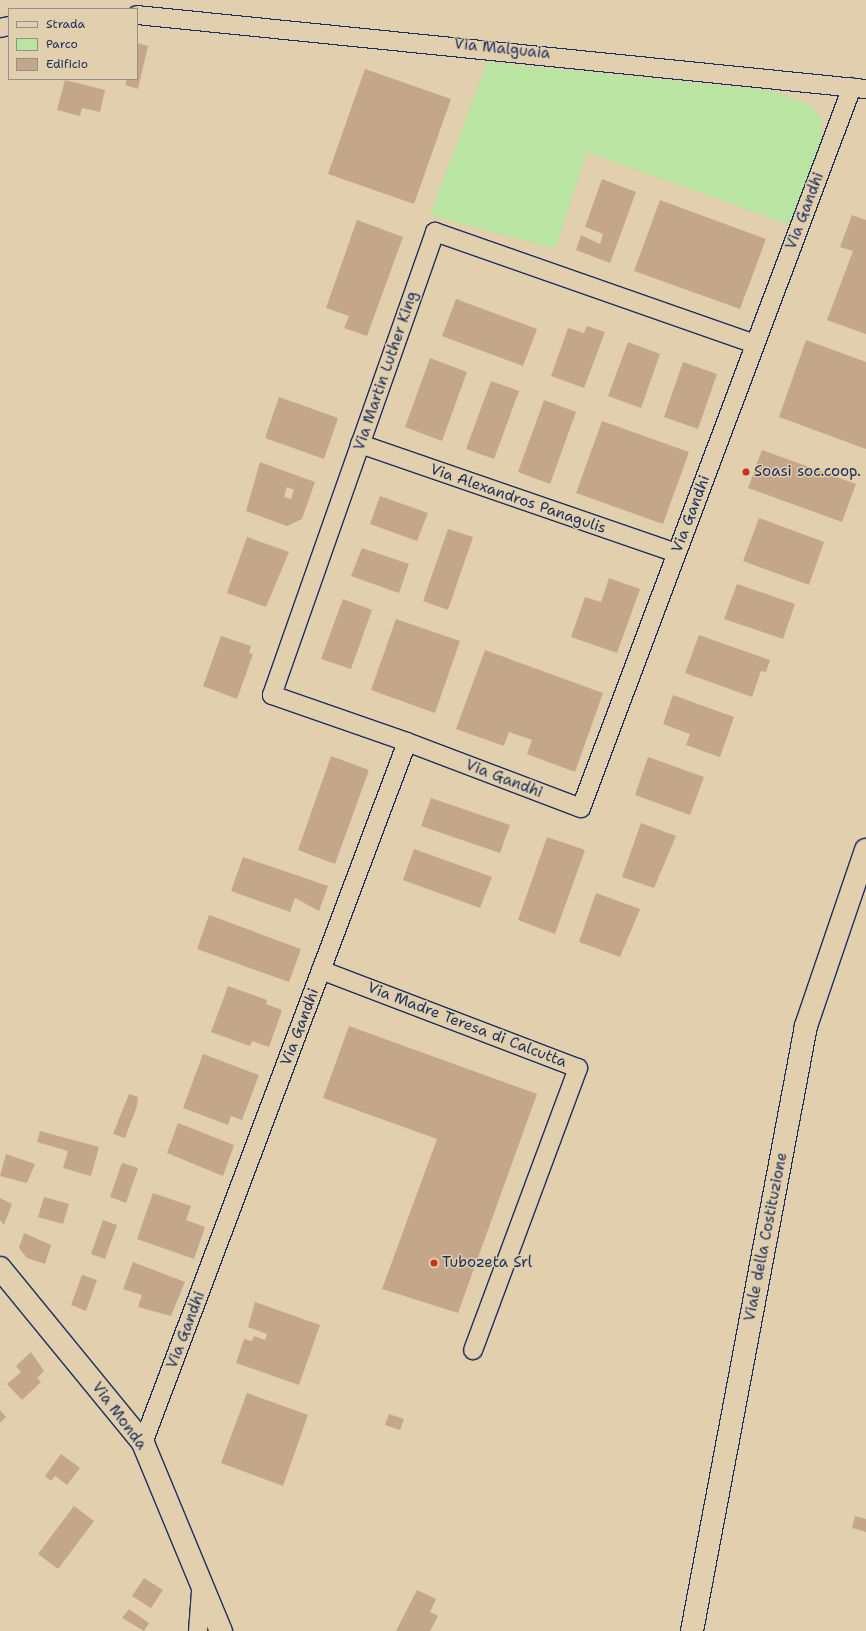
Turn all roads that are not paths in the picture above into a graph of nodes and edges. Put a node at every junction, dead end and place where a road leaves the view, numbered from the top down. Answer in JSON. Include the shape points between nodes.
{"nodes":[{"id":1,"x":138,"y":15,"type":"edge"},
{"id":2,"x":859,"y":88,"type":"edge"},
{"id":3,"x":755,"y":344,"type":"junction"},
{"id":4,"x":360,"y":444,"type":"junction"},
{"id":5,"x":676,"y":554,"type":"junction"},
{"id":6,"x":407,"y":742,"type":"junction"},
{"id":7,"x":866,"y":850,"type":"edge"},
{"id":8,"x":321,"y":970,"type":"junction"},
{"id":9,"x":0,"y":1268,"type":"edge"},
{"id":10,"x":473,"y":1350,"type":"dead end"},
{"id":11,"x":143,"y":1443,"type":"junction"},
{"id":12,"x":201,"y":1591,"type":"junction"},
{"id":13,"x":198,"y":1631,"type":"edge"},
{"id":14,"x":221,"y":1631,"type":"edge"},
{"id":15,"x":692,"y":1631,"type":"edge"}],
"edges":[{"from":1,"to":2,"type":"street","name":"Via Malguaia"},
{"from":2,"to":3,"type":"street","name":"Via Gandhi"},
{"from":3,"to":4,"type":"street","name":"Via Martin Luther King","via":[[435,232]]},
{"from":3,"to":5,"type":"street","name":"Via Gandhi"},
{"from":4,"to":5,"type":"street","name":"Via Alexandros Panagulis"},
{"from":4,"to":6,"type":"street","name":"Via Martin Luther King","via":[[272,695]]},
{"from":5,"to":6,"type":"street","name":"Via Gandhi","via":[[580,808]]},
{"from":6,"to":8,"type":"street","name":"Via Gandhi"},
{"from":7,"to":15,"type":"main road","name":"Viale della Costituzione","via":[[806,1026]]},
{"from":8,"to":10,"type":"street","name":"Via Madre Teresa di Calcutta","via":[[578,1068]]},
{"from":8,"to":11,"type":"street","name":"Via Gandhi"},
{"from":9,"to":11,"type":"main road","name":"Via Monda"},
{"from":11,"to":12,"type":"main road","name":"Via Monda"},
{"from":12,"to":13,"type":"street"},
{"from":12,"to":14,"type":"main road","name":"Via Monda"}]}
